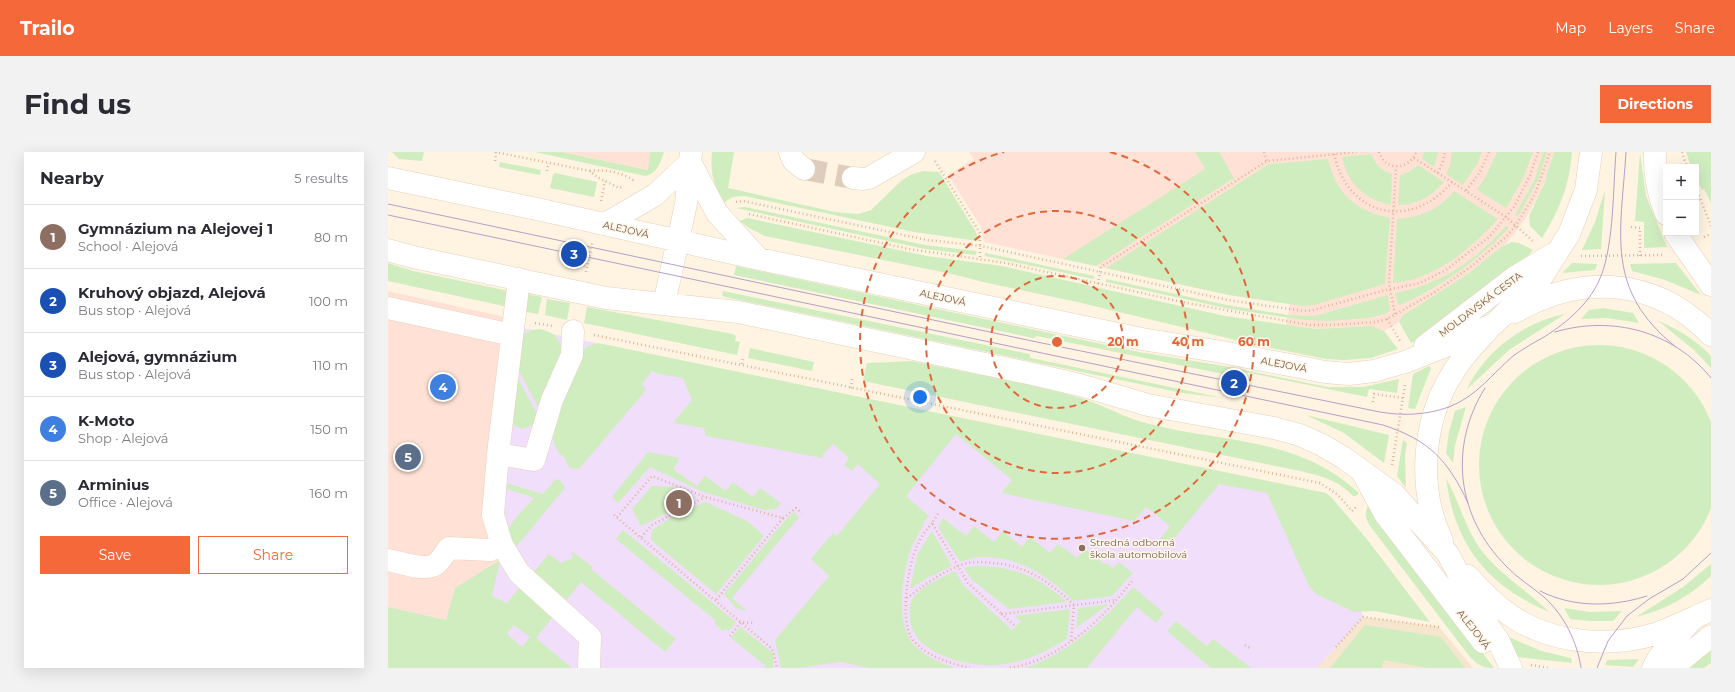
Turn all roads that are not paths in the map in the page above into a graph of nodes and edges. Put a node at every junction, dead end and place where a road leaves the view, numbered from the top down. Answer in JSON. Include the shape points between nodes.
{"nodes":[{"id":1,"x":790,"y":152,"type":"edge"},
{"id":2,"x":1591,"y":152,"type":"edge"},
{"id":3,"x":1655,"y":152,"type":"edge"},
{"id":4,"x":923,"y":155,"type":"edge"},
{"id":5,"x":690,"y":157,"type":"edge"},
{"id":6,"x":804,"y":168,"type":"tunnel mouth"},
{"id":7,"x":388,"y":178,"type":"edge"},
{"id":8,"x":853,"y":178,"type":"tunnel mouth"},
{"id":9,"x":1663,"y":204,"type":"edge"},
{"id":10,"x":601,"y":223,"type":"junction"},
{"id":11,"x":678,"y":241,"type":"junction"},
{"id":12,"x":1680,"y":241,"type":"edge"},
{"id":13,"x":388,"y":250,"type":"edge"},
{"id":14,"x":1558,"y":251,"type":"junction"},
{"id":15,"x":759,"y":259,"type":"junction"},
{"id":16,"x":518,"y":279,"type":"junction"},
{"id":17,"x":1711,"y":285,"type":"edge"},
{"id":18,"x":664,"y":304,"type":"junction"},
{"id":19,"x":388,"y":308,"type":"edge"},
{"id":20,"x":1494,"y":324,"type":"junction"},
{"id":21,"x":513,"y":327,"type":"junction"},
{"id":22,"x":573,"y":331,"type":"road end"},
{"id":23,"x":1711,"y":335,"type":"edge"},
{"id":24,"x":1405,"y":362,"type":"junction"},
{"id":25,"x":498,"y":454,"type":"junction"},
{"id":26,"x":1361,"y":469,"type":"junction"},
{"id":27,"x":502,"y":545,"type":"junction"},
{"id":28,"x":1448,"y":554,"type":"junction"},
{"id":29,"x":388,"y":560,"type":"edge"},
{"id":30,"x":1711,"y":599,"type":"edge"},
{"id":31,"x":1703,"y":613,"type":"edge"},
{"id":32,"x":1711,"y":636,"type":"edge"},
{"id":33,"x":589,"y":668,"type":"edge"},
{"id":34,"x":1510,"y":668,"type":"edge"},
{"id":35,"x":1654,"y":668,"type":"edge"},
{"id":36,"x":1672,"y":668,"type":"edge"}],
"edges":[{"from":1,"to":6,"type":"street","via":[[793,160]]},
{"from":2,"to":14,"type":"street","name":"MOLDAVSKÁ CESTA","via":[[1586,190],[1578,215]]},
{"from":3,"to":9,"type":"street","via":[[1658,188]]},
{"from":4,"to":8,"type":"street","via":[[863,180]]},
{"from":5,"to":10,"type":"street","via":[[655,195]]},
{"from":5,"to":11,"type":"street","via":[[686,204]]},
{"from":5,"to":15,"type":"street","via":[[717,213]]},
{"from":7,"to":10,"type":"street","name":"ALEJOVÁ"},
{"from":10,"to":11,"type":"street","name":"ALEJOVÁ"},
{"from":11,"to":15,"type":"street","name":"ALEJOVÁ"},
{"from":11,"to":18,"type":"street"},
{"from":12,"to":17,"type":"street"},
{"from":13,"to":16,"type":"street"},
{"from":14,"to":20,"type":"street","name":"MOLDAVSKÁ CESTA","via":[[1541,278]]},
{"from":14,"to":24,"type":"street","name":"MOLDAVSKÁ CESTA","via":[[1515,277]]},
{"from":15,"to":24,"type":"street","name":"ALEJOVÁ","via":[[1142,339],[1337,374],[1374,371]]},
{"from":16,"to":18,"type":"street","via":[[606,298]]},
{"from":16,"to":21,"type":"street"},
{"from":18,"to":26,"type":"street","via":[[738,312],[1028,373],[1148,405],[1274,428],[1300,435],[1322,445]]},
{"from":19,"to":21,"type":"street"},
{"from":20,"to":23,"type":"street","via":[[1525,306],[1557,293],[1585,287],[1607,287],[1643,292],[1673,304]]},
{"from":20,"to":24,"type":"street","name":"ALEJOVÁ"},
{"from":20,"to":28,"type":"street","via":[[1463,357],[1453,372],[1442,391],[1431,426],[1426,457],[1428,494],[1433,520]]},
{"from":21,"to":25,"type":"street"},
{"from":22,"to":25,"type":"street","via":[[572,355],[552,400],[534,460]]},
{"from":25,"to":27,"type":"street","via":[[492,515]]},
{"from":26,"to":28,"type":"street","via":[[1394,494]]},
{"from":26,"to":34,"type":"street","name":"ALEJOVÁ","via":[[1385,514],[1487,647]]},
{"from":27,"to":29,"type":"street","via":[[490,550],[449,548],[432,566],[421,567]]},
{"from":27,"to":33,"type":"street","via":[[526,581],[590,637]]},
{"from":28,"to":31,"type":"street","via":[[1498,606],[1521,622],[1554,635],[1593,641],[1628,639],[1654,634]]},
{"from":28,"to":34,"type":"street","via":[[1480,614],[1498,640]]},
{"from":30,"to":31,"type":"street"},
{"from":31,"to":35,"type":"street","via":[[1659,657]]},
{"from":32,"to":36,"type":"street"}]}
